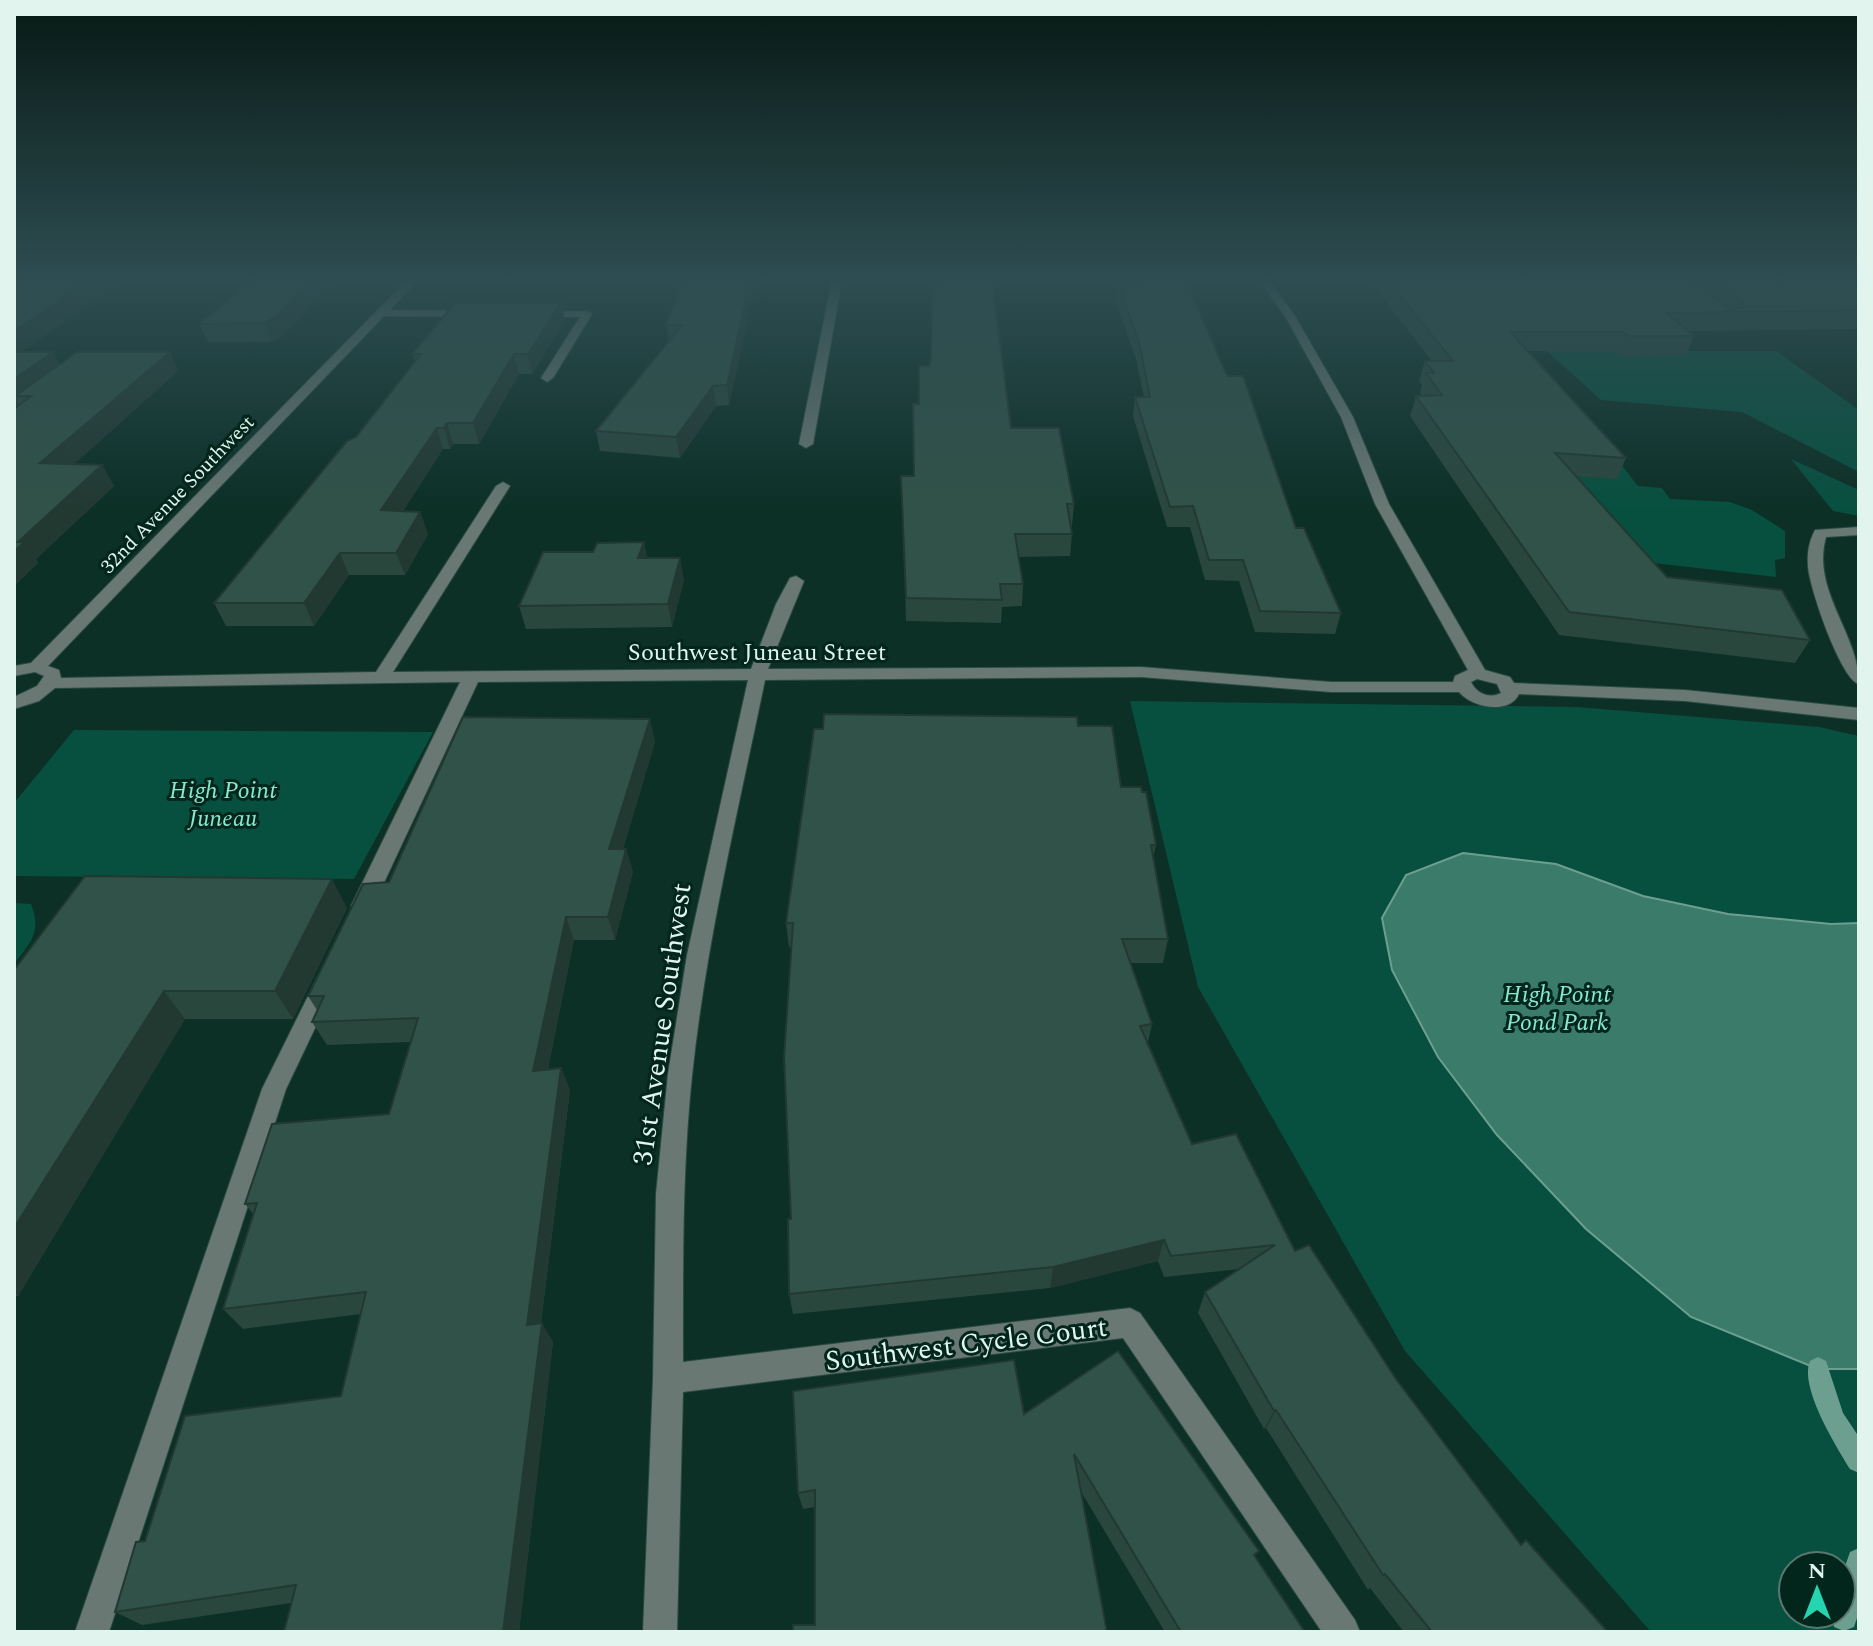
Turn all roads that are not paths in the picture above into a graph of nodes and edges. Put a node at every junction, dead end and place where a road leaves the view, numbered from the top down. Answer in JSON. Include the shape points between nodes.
{"nodes":[{"id":1,"x":338,"y":357,"type":"edge"},
{"id":2,"x":560,"y":357,"type":"edge"},
{"id":3,"x":822,"y":357,"type":"edge"},
{"id":4,"x":1313,"y":357,"type":"edge"},
{"id":5,"x":547,"y":378,"type":"dead end"},
{"id":6,"x":806,"y":444,"type":"dead end"},
{"id":7,"x":503,"y":486,"type":"dead end"},
{"id":8,"x":1859,"y":531,"type":"edge"},
{"id":9,"x":796,"y":581,"type":"dead end"},
{"id":10,"x":37,"y":667,"type":"junction"},
{"id":11,"x":14,"y":671,"type":"edge"},
{"id":12,"x":1478,"y":673,"type":"junction"},
{"id":13,"x":381,"y":677,"type":"junction"},
{"id":14,"x":471,"y":677,"type":"junction"},
{"id":15,"x":757,"y":677,"type":"junction"},
{"id":16,"x":1859,"y":679,"type":"edge"},
{"id":17,"x":51,"y":683,"type":"junction"},
{"id":18,"x":1462,"y":687,"type":"junction"},
{"id":19,"x":1510,"y":688,"type":"junction"},
{"id":20,"x":14,"y":703,"type":"edge"},
{"id":21,"x":1859,"y":714,"type":"edge"},
{"id":22,"x":349,"y":933,"type":"edge"},
{"id":23,"x":336,"y":961,"type":"edge"},
{"id":24,"x":668,"y":1379,"type":"junction"},
{"id":25,"x":92,"y":1632,"type":"edge"},
{"id":26,"x":660,"y":1632,"type":"edge"},
{"id":27,"x":1343,"y":1632,"type":"edge"}],
"edges":[{"from":1,"to":10,"type":"street","name":"32nd Avenue Southwest"},
{"from":2,"to":5,"type":"street"},
{"from":3,"to":6,"type":"street"},
{"from":4,"to":12,"type":"street","via":[[1347,417],[1382,504]]},
{"from":7,"to":13,"type":"street"},
{"from":8,"to":16,"type":"street","via":[[1820,533],[1813,546],[1819,589]]},
{"from":9,"to":15,"type":"street","name":"31st Avenue Southwest"},
{"from":10,"to":11,"type":"street"},
{"from":10,"to":17,"type":"street","via":[[53,674]]},
{"from":12,"to":18,"type":"street","via":[[1464,677]]},
{"from":12,"to":19,"type":"street","via":[[1498,677]]},
{"from":13,"to":14,"type":"street","name":"Southwest Juneau Street"},
{"from":13,"to":17,"type":"street","name":"Southwest Juneau Street"},
{"from":14,"to":15,"type":"street","name":"Southwest Juneau Street"},
{"from":14,"to":22,"type":"street"},
{"from":15,"to":18,"type":"street","name":"Southwest Juneau Street","via":[[1141,672],[1331,687]]},
{"from":15,"to":24,"type":"street","name":"31st Avenue Southwest","via":[[698,955],[680,1074],[669,1194]]},
{"from":17,"to":20,"type":"street"},
{"from":18,"to":19,"type":"street","via":[[1478,699],[1495,702],[1509,698]]},
{"from":19,"to":21,"type":"street","via":[[1665,693]]},
{"from":23,"to":25,"type":"street","via":[[274,1089]]},
{"from":24,"to":26,"type":"street","name":"31st Avenue Southwest"},
{"from":24,"to":27,"type":"street","name":"Southwest Cycle Court","via":[[1130,1323]]}]}
